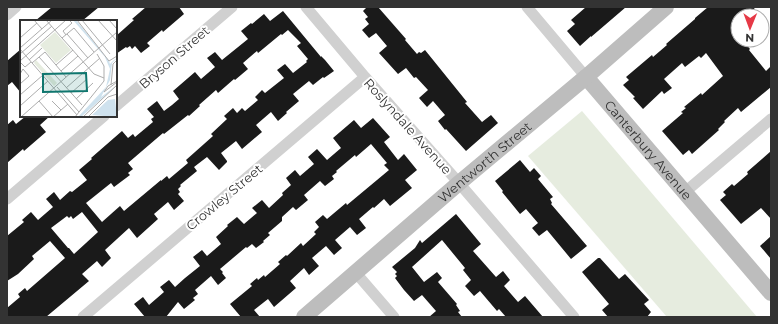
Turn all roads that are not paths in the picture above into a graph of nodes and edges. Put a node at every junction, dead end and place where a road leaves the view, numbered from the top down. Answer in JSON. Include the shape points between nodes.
{"nodes":[{"id":1,"x":16,"y":7,"type":"edge"},
{"id":2,"x":232,"y":7,"type":"edge"},
{"id":3,"x":306,"y":7,"type":"edge"},
{"id":4,"x":527,"y":7,"type":"edge"},
{"id":5,"x":666,"y":7,"type":"edge"},
{"id":6,"x":7,"y":15,"type":"edge"},
{"id":7,"x":365,"y":77,"type":"junction"},
{"id":8,"x":586,"y":77,"type":"junction"},
{"id":9,"x":117,"y":105,"type":"edge"},
{"id":10,"x":103,"y":117,"type":"edge"},
{"id":11,"x":771,"y":119,"type":"edge"},
{"id":12,"x":459,"y":183,"type":"junction"},
{"id":13,"x":685,"y":192,"type":"junction"},
{"id":14,"x":7,"y":199,"type":"edge"},
{"id":15,"x":356,"y":273,"type":"junction"},
{"id":16,"x":771,"y":293,"type":"edge"},
{"id":17,"x":83,"y":317,"type":"edge"},
{"id":18,"x":304,"y":317,"type":"edge"},
{"id":19,"x":394,"y":317,"type":"edge"},
{"id":20,"x":574,"y":317,"type":"edge"}],
"edges":[{"from":1,"to":6,"type":"street"},
{"from":2,"to":9,"type":"street","name":"Bryson Street"},
{"from":3,"to":7,"type":"street","name":"Roslyndale Avenue"},
{"from":4,"to":8,"type":"street","name":"Canterbury Avenue"},
{"from":5,"to":8,"type":"street","name":"Wentworth Street"},
{"from":7,"to":12,"type":"street","name":"Roslyndale Avenue"},
{"from":7,"to":17,"type":"street","name":"Crowley Street"},
{"from":8,"to":12,"type":"street","name":"Wentworth Street"},
{"from":8,"to":13,"type":"street","name":"Canterbury Avenue"},
{"from":10,"to":14,"type":"street"},
{"from":11,"to":13,"type":"street"},
{"from":12,"to":15,"type":"street","name":"Wentworth Street"},
{"from":12,"to":20,"type":"street","name":"Roslyndale Avenue"},
{"from":13,"to":16,"type":"street","name":"Canterbury Avenue"},
{"from":15,"to":18,"type":"street","name":"Wentworth Street"},
{"from":15,"to":19,"type":"street"}]}
